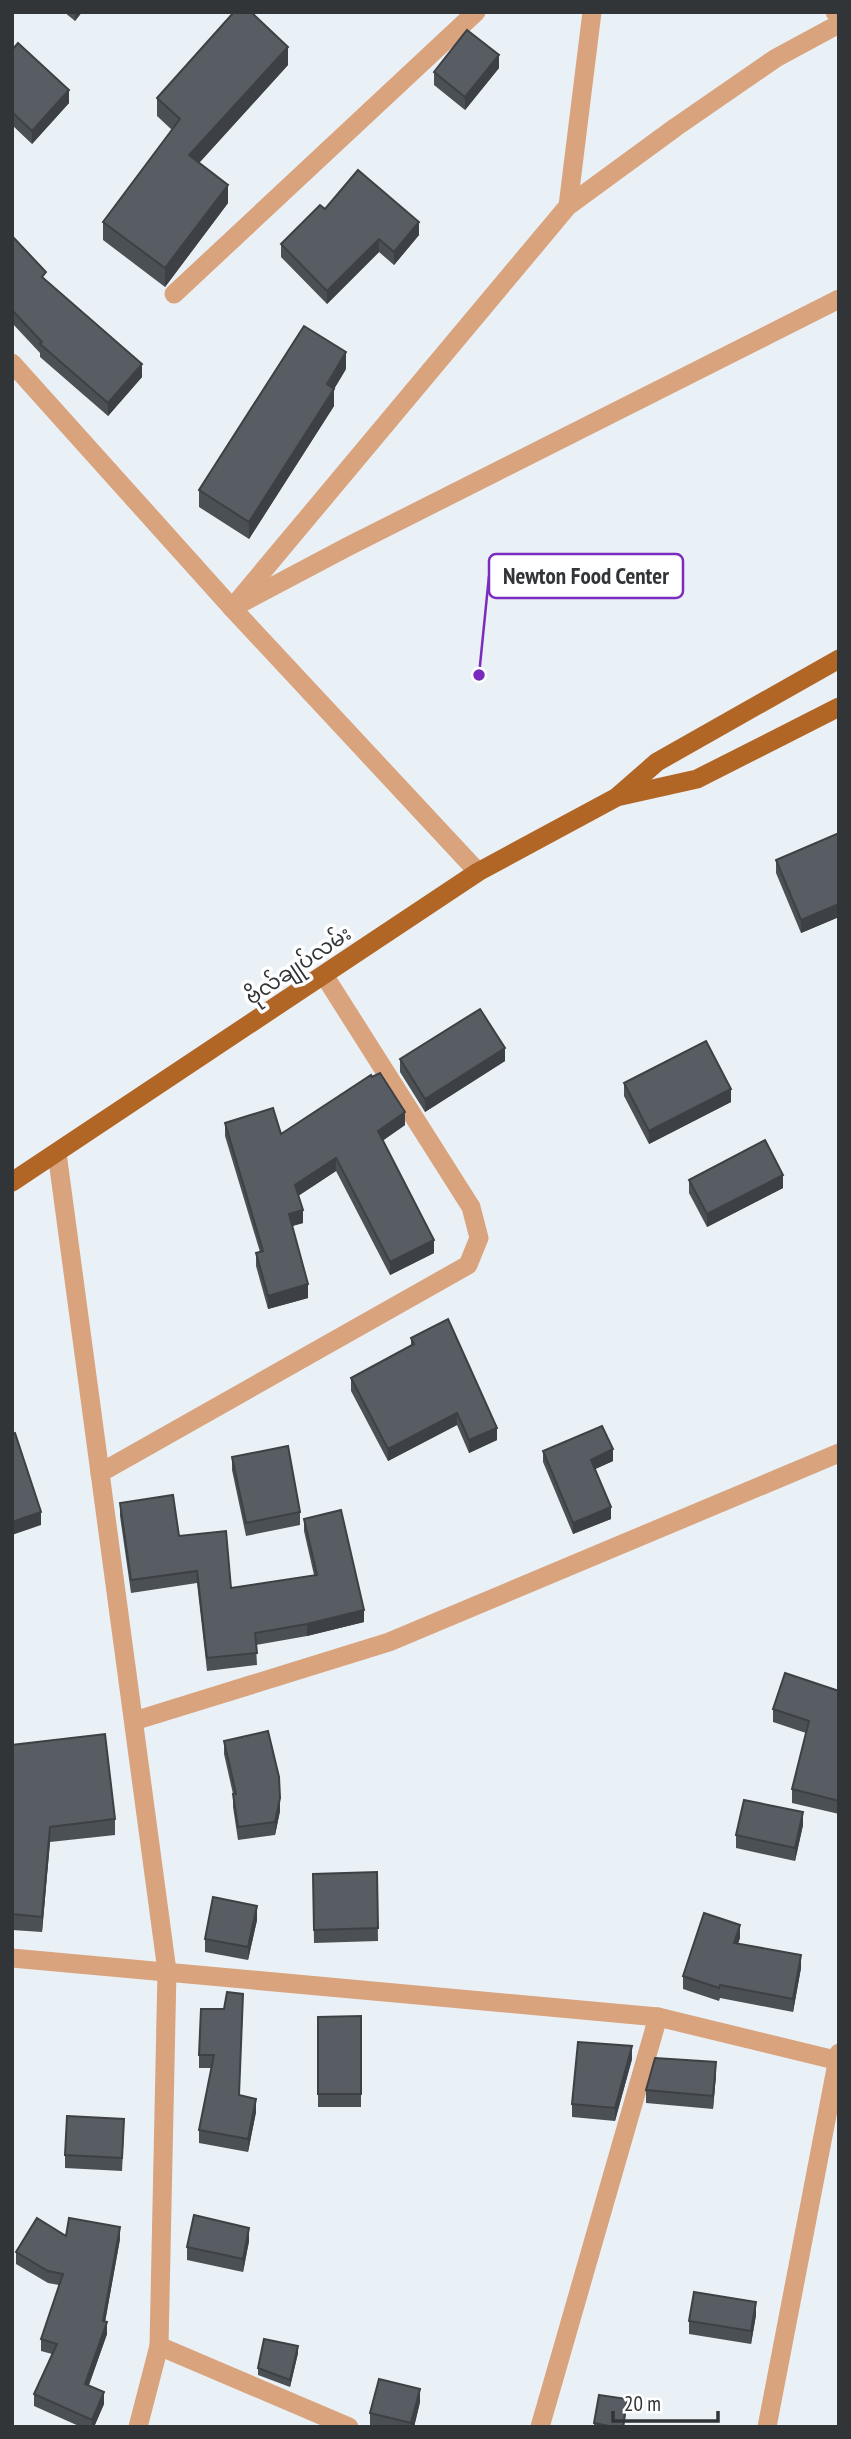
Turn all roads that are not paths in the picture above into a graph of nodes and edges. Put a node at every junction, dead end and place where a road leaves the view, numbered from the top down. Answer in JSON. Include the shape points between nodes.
{"nodes":[{"id":1,"x":476,"y":12,"type":"edge"},
{"id":2,"x":592,"y":12,"type":"edge"},
{"id":3,"x":839,"y":24,"type":"edge"},
{"id":4,"x":568,"y":206,"type":"junction"},
{"id":5,"x":174,"y":294,"type":"dead end"},
{"id":6,"x":839,"y":299,"type":"edge"},
{"id":7,"x":12,"y":363,"type":"edge"},
{"id":8,"x":232,"y":608,"type":"junction"},
{"id":9,"x":839,"y":659,"type":"edge"},
{"id":10,"x":839,"y":707,"type":"edge"},
{"id":11,"x":617,"y":797,"type":"junction"},
{"id":12,"x":478,"y":872,"type":"junction"},
{"id":13,"x":324,"y":975,"type":"junction"},
{"id":14,"x":57,"y":1153,"type":"junction"},
{"id":15,"x":12,"y":1182,"type":"edge"},
{"id":16,"x":839,"y":1452,"type":"edge"},
{"id":17,"x":100,"y":1473,"type":"junction"},
{"id":18,"x":134,"y":1721,"type":"junction"},
{"id":19,"x":12,"y":1958,"type":"edge"},
{"id":20,"x":167,"y":1971,"type":"junction"},
{"id":21,"x":658,"y":2017,"type":"junction"},
{"id":22,"x":838,"y":2058,"type":"edge"},
{"id":23,"x":159,"y":2346,"type":"junction"},
{"id":24,"x":138,"y":2427,"type":"edge"},
{"id":25,"x":349,"y":2427,"type":"edge"},
{"id":26,"x":540,"y":2427,"type":"edge"},
{"id":27,"x":768,"y":2427,"type":"edge"}],
"edges":[{"from":1,"to":5,"type":"street"},
{"from":2,"to":4,"type":"street"},
{"from":3,"to":4,"type":"street","via":[[776,58]]},
{"from":4,"to":8,"type":"street"},
{"from":6,"to":8,"type":"street"},
{"from":7,"to":8,"type":"street"},
{"from":8,"to":12,"type":"street"},
{"from":9,"to":11,"type":"main road","name":"ဗိုလ်ချုပ်လမ်း","via":[[657,762]]},
{"from":10,"to":11,"type":"main road","name":"ဗိုလ်ချုပ်လမ်း","via":[[697,779]]},
{"from":11,"to":12,"type":"main road","name":"ဗိုလ်ချုပ်လမ်း"},
{"from":12,"to":13,"type":"main road","name":"ဗိုလ်ချုပ်လမ်း"},
{"from":13,"to":14,"type":"main road","name":"ဗိုလ်ချုပ်လမ်း"},
{"from":13,"to":17,"type":"street","via":[[471,1207],[479,1238],[468,1265]]},
{"from":14,"to":15,"type":"main road","name":"ဗိုလ်ချုပ်လမ်း"},
{"from":14,"to":17,"type":"street"},
{"from":16,"to":18,"type":"street","via":[[389,1642]]},
{"from":17,"to":18,"type":"street"},
{"from":18,"to":20,"type":"street"},
{"from":19,"to":20,"type":"street"},
{"from":20,"to":21,"type":"street"},
{"from":20,"to":23,"type":"street"},
{"from":21,"to":22,"type":"street"},
{"from":21,"to":26,"type":"street"},
{"from":22,"to":27,"type":"street"},
{"from":23,"to":24,"type":"street"},
{"from":23,"to":25,"type":"street"}]}
